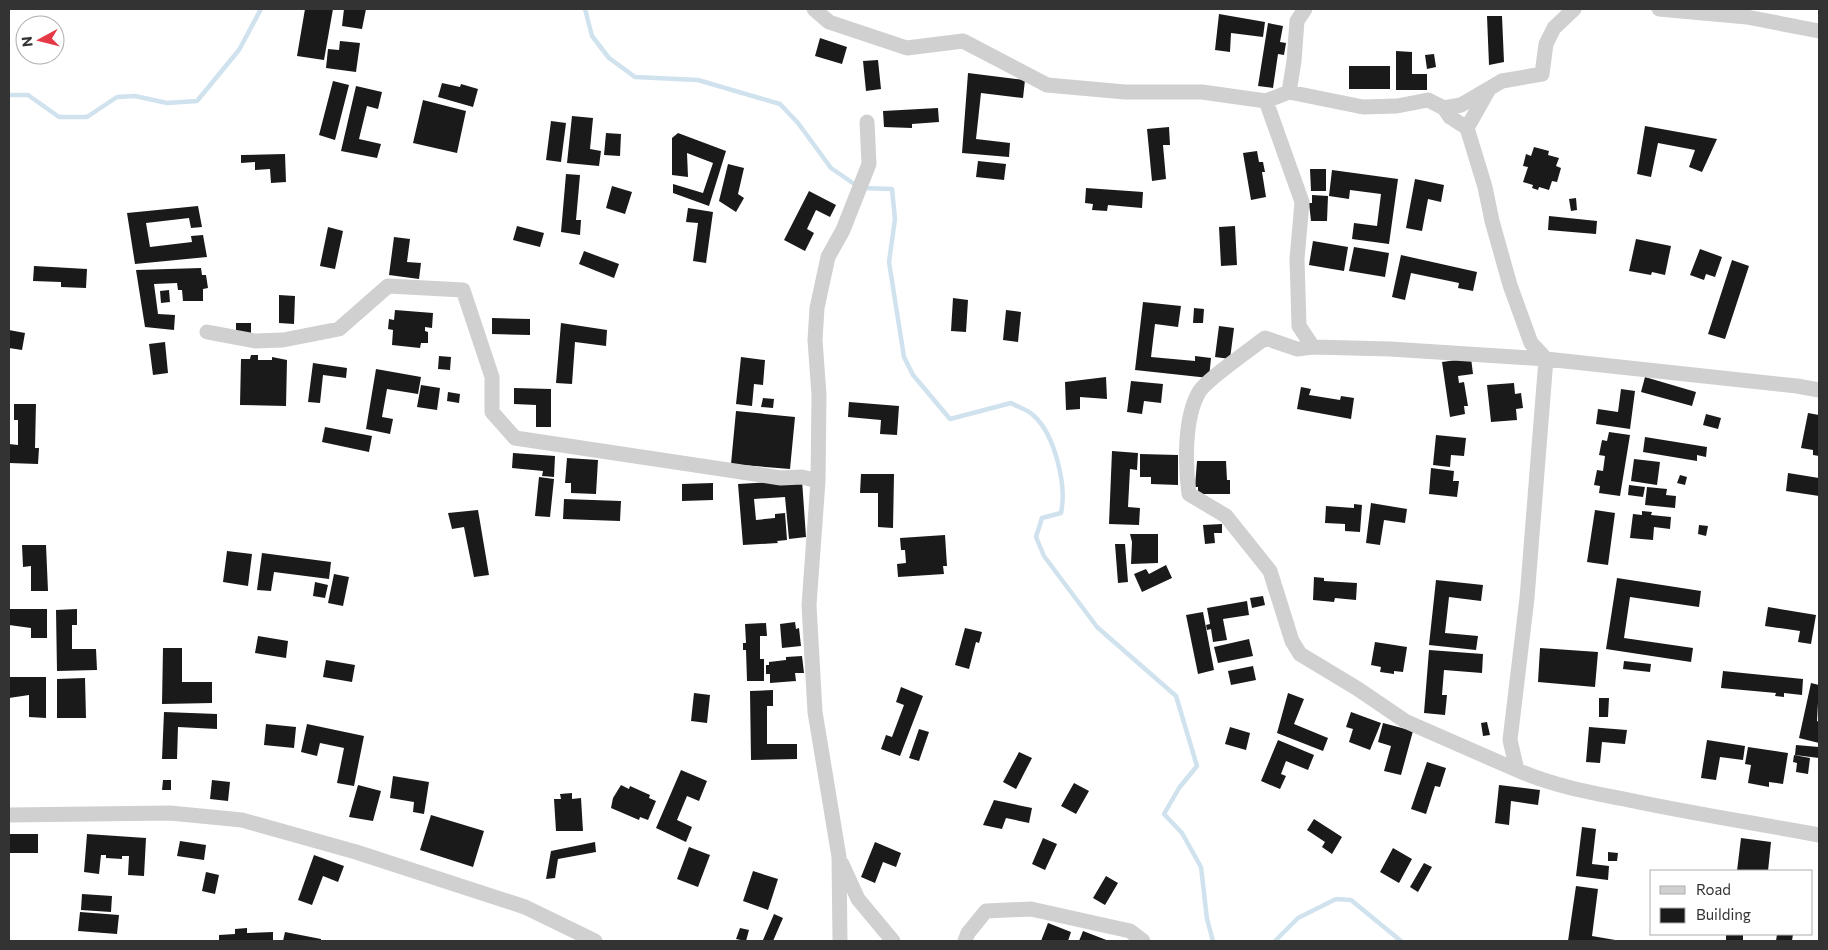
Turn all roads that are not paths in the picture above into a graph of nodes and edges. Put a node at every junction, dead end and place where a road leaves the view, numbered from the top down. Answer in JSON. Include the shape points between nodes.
{"nodes":[{"id":1,"x":814,"y":9,"type":"edge"},
{"id":2,"x":1305,"y":9,"type":"edge"},
{"id":3,"x":1574,"y":9,"type":"edge"},
{"id":4,"x":1659,"y":9,"type":"edge"},
{"id":5,"x":1819,"y":31,"type":"edge"},
{"id":6,"x":1490,"y":88,"type":"junction"},
{"id":7,"x":1289,"y":92,"type":"junction"},
{"id":8,"x":1266,"y":101,"type":"junction"},
{"id":9,"x":1461,"y":105,"type":"junction"},
{"id":10,"x":1444,"y":108,"type":"junction"},
{"id":11,"x":867,"y":122,"type":"dead end"},
{"id":12,"x":1467,"y":128,"type":"junction"},
{"id":13,"x":208,"y":332,"type":"dead end"},
{"id":14,"x":1313,"y":347,"type":"junction"},
{"id":15,"x":1546,"y":359,"type":"junction"},
{"id":16,"x":1819,"y":390,"type":"edge"},
{"id":17,"x":818,"y":481,"type":"junction"},
{"id":18,"x":1517,"y":770,"type":"junction"},
{"id":19,"x":9,"y":815,"type":"edge"},
{"id":20,"x":1819,"y":835,"type":"edge"},
{"id":21,"x":839,"y":857,"type":"junction"},
{"id":22,"x":595,"y":941,"type":"edge"},
{"id":23,"x":840,"y":941,"type":"edge"},
{"id":24,"x":893,"y":941,"type":"edge"},
{"id":25,"x":965,"y":941,"type":"edge"},
{"id":26,"x":1143,"y":941,"type":"edge"}],
"edges":[{"from":1,"to":8,"type":"street","via":[[829,22],[907,48],[963,41],[1047,85],[1125,92],[1202,92]]},
{"from":2,"to":7,"type":"street","via":[[1297,21]]},
{"from":3,"to":6,"type":"street","via":[[1554,28],[1546,44],[1542,74],[1502,81]]},
{"from":4,"to":5,"type":"street","via":[[1747,17]]},
{"from":6,"to":9,"type":"street"},
{"from":6,"to":12,"type":"street"},
{"from":7,"to":8,"type":"street"},
{"from":7,"to":10,"type":"street","via":[[1363,107],[1398,106],[1428,100]]},
{"from":8,"to":14,"type":"street","via":[[1302,202],[1296,259],[1299,326]]},
{"from":9,"to":10,"type":"street"},
{"from":9,"to":12,"type":"street"},
{"from":10,"to":12,"type":"street"},
{"from":11,"to":17,"type":"street","via":[[869,164],[843,230],[828,258],[817,308],[814,340],[819,395]]},
{"from":12,"to":15,"type":"street","via":[[1510,285],[1531,343]]},
{"from":13,"to":17,"type":"street","via":[[255,341],[309,336],[339,329],[388,286],[463,290],[492,378],[492,412],[516,438]]},
{"from":14,"to":15,"type":"street"},
{"from":14,"to":18,"type":"street","via":[[1297,349],[1265,338],[1200,390],[1190,415],[1185,466],[1189,494],[1226,516],[1270,571],[1292,642],[1300,654],[1405,721]]},
{"from":15,"to":16,"type":"street"},
{"from":15,"to":18,"type":"street","via":[[1527,598],[1510,740]]},
{"from":17,"to":21,"type":"street","via":[[809,605],[815,712]]},
{"from":18,"to":20,"type":"street","via":[[1545,782],[1614,797]]},
{"from":19,"to":22,"type":"street","via":[[170,813],[242,820],[356,852],[525,907]]},
{"from":21,"to":23,"type":"street"},
{"from":21,"to":24,"type":"street","via":[[858,899]]},
{"from":25,"to":26,"type":"street","via":[[986,911],[1031,910],[1102,923],[1130,931]]}]}
